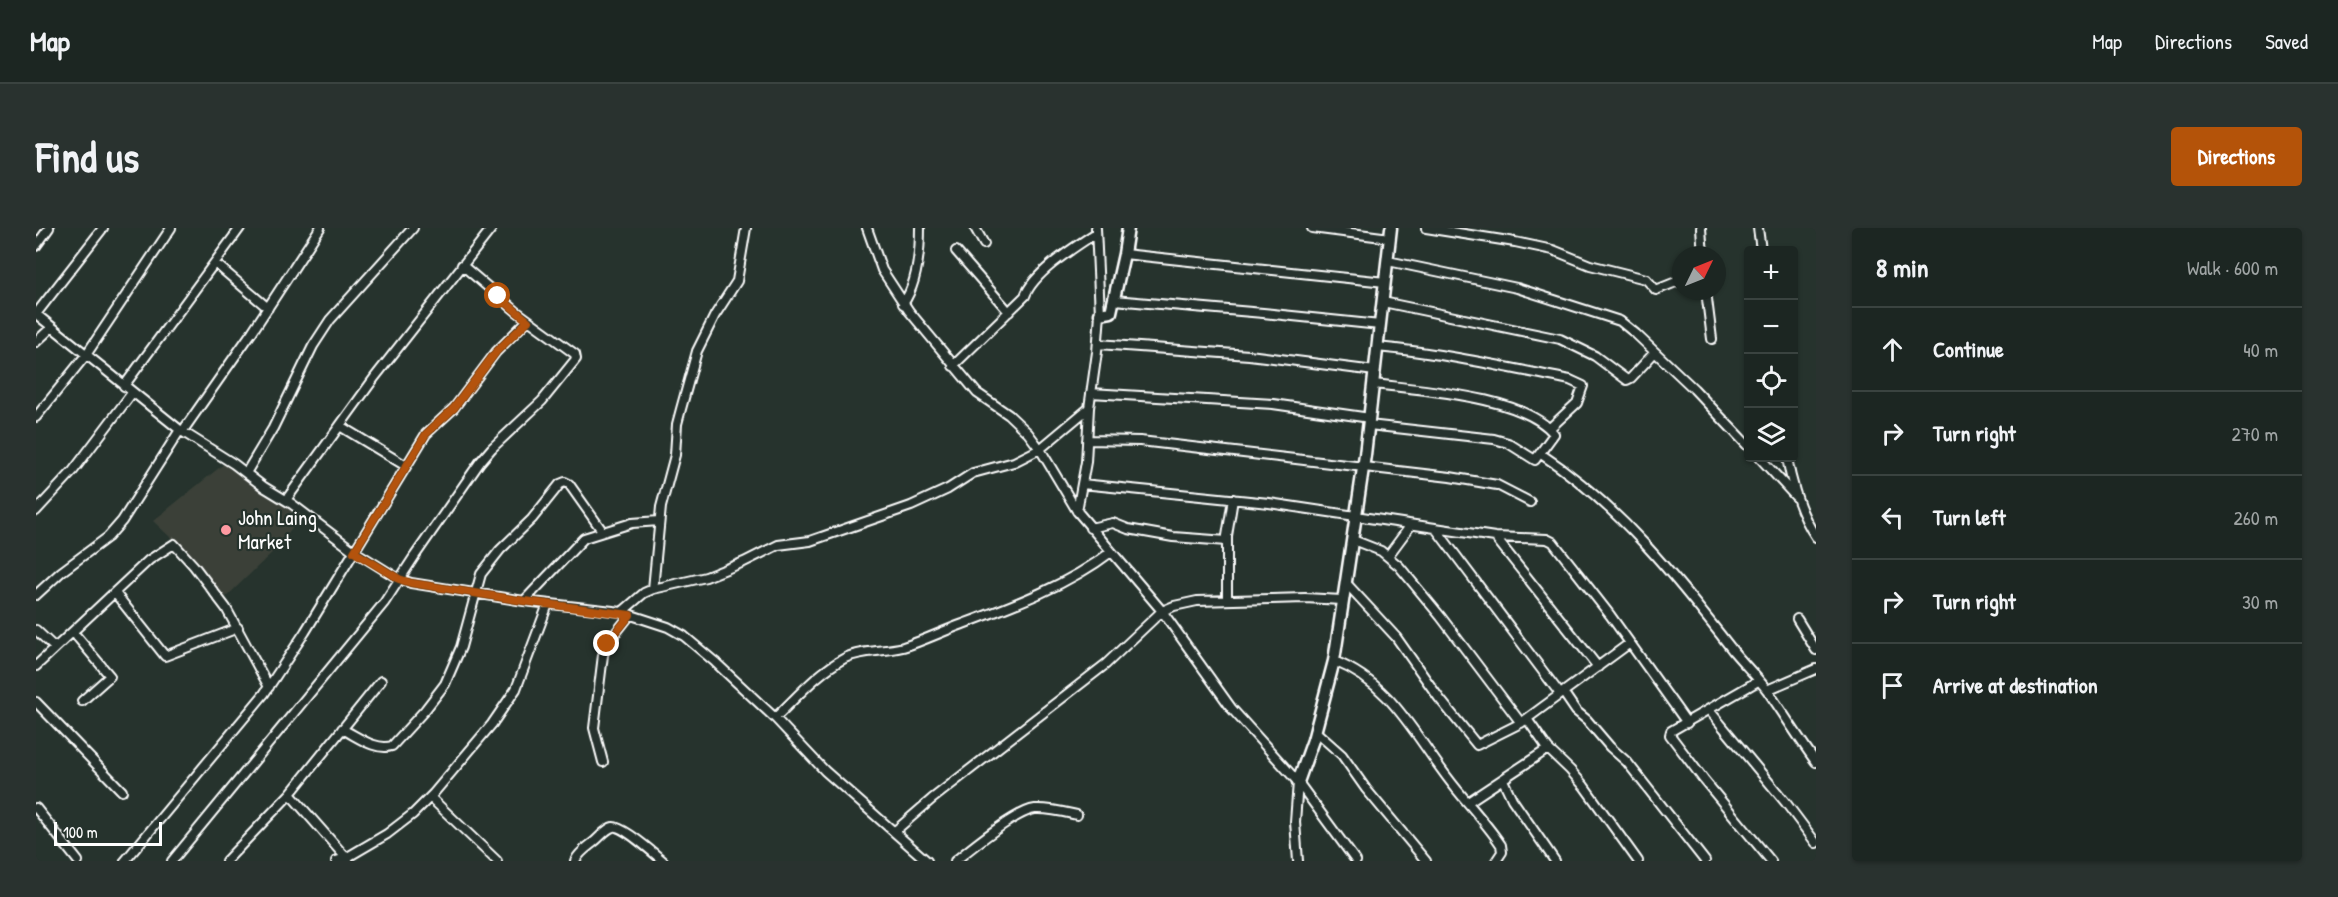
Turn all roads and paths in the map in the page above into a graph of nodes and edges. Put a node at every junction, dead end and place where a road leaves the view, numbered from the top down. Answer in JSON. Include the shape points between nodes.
{"nodes":[{"id":1,"x":49,"y":228,"type":"edge"},
{"id":2,"x":103,"y":228,"type":"edge"},
{"id":3,"x":171,"y":228,"type":"edge"},
{"id":4,"x":240,"y":228,"type":"edge"},
{"id":5,"x":320,"y":228,"type":"edge"},
{"id":6,"x":413,"y":228,"type":"edge"},
{"id":7,"x":492,"y":228,"type":"edge"},
{"id":8,"x":746,"y":228,"type":"edge"},
{"id":9,"x":867,"y":228,"type":"edge"},
{"id":10,"x":920,"y":228,"type":"edge"},
{"id":11,"x":975,"y":228,"type":"edge"},
{"id":12,"x":1128,"y":228,"type":"edge"},
{"id":13,"x":1312,"y":228,"type":"edge"},
{"id":14,"x":1426,"y":228,"type":"edge"},
{"id":15,"x":1701,"y":228,"type":"edge"},
{"id":16,"x":1758,"y":228,"type":"edge"},
{"id":17,"x":1096,"y":231,"type":"edge"},
{"id":18,"x":1391,"y":233,"type":"edge"},
{"id":19,"x":984,"y":244,"type":"dead end"},
{"id":20,"x":36,"y":246,"type":"edge"},
{"id":21,"x":1702,"y":246,"type":"edge"},
{"id":22,"x":1760,"y":246,"type":"edge"},
{"id":23,"x":956,"y":251,"type":"dead end"},
{"id":24,"x":1124,"y":254,"type":"junction"},
{"id":25,"x":1388,"y":261,"type":"junction"},
{"id":26,"x":215,"y":263,"type":"junction"},
{"id":27,"x":462,"y":265,"type":"junction"},
{"id":28,"x":1385,"y":282,"type":"junction"},
{"id":29,"x":1672,"y":284,"type":"edge"},
{"id":30,"x":1114,"y":300,"type":"junction"},
{"id":31,"x":1707,"y":300,"type":"edge"},
{"id":32,"x":1383,"y":302,"type":"junction"},
{"id":33,"x":903,"y":304,"type":"junction"},
{"id":34,"x":268,"y":308,"type":"junction"},
{"id":35,"x":1009,"y":312,"type":"junction"},
{"id":36,"x":36,"y":314,"type":"edge"},
{"id":37,"x":1100,"y":314,"type":"junction"},
{"id":38,"x":528,"y":321,"type":"junction"},
{"id":39,"x":1380,"y":325,"type":"junction"},
{"id":40,"x":51,"y":328,"type":"junction"},
{"id":41,"x":1712,"y":339,"type":"dead end"},
{"id":42,"x":36,"y":342,"type":"edge"},
{"id":43,"x":1098,"y":344,"type":"junction"},
{"id":44,"x":1377,"y":347,"type":"junction"},
{"id":45,"x":1655,"y":352,"type":"junction"},
{"id":46,"x":86,"y":355,"type":"junction"},
{"id":47,"x":953,"y":366,"type":"junction"},
{"id":48,"x":1375,"y":371,"type":"junction"},
{"id":49,"x":1374,"y":384,"type":"junction"},
{"id":50,"x":124,"y":386,"type":"junction"},
{"id":51,"x":132,"y":393,"type":"junction"},
{"id":52,"x":1091,"y":393,"type":"junction"},
{"id":53,"x":1089,"y":408,"type":"junction"},
{"id":54,"x":36,"y":417,"type":"edge"},
{"id":55,"x":1370,"y":421,"type":"junction"},
{"id":56,"x":340,"y":426,"type":"junction"},
{"id":57,"x":1550,"y":428,"type":"junction"},
{"id":58,"x":181,"y":431,"type":"junction"},
{"id":59,"x":1087,"y":440,"type":"junction"},
{"id":60,"x":1744,"y":441,"type":"edge"},
{"id":61,"x":1040,"y":449,"type":"junction"},
{"id":62,"x":1541,"y":454,"type":"junction"},
{"id":63,"x":1764,"y":462,"type":"edge"},
{"id":64,"x":1788,"y":462,"type":"edge"},
{"id":65,"x":406,"y":466,"type":"junction"},
{"id":66,"x":1363,"y":466,"type":"junction"},
{"id":67,"x":246,"y":472,"type":"junction"},
{"id":68,"x":1082,"y":484,"type":"junction"},
{"id":69,"x":1233,"y":499,"type":"junction"},
{"id":70,"x":1798,"y":499,"type":"junction"},
{"id":71,"x":286,"y":500,"type":"junction"},
{"id":72,"x":1530,"y":502,"type":"dead end"},
{"id":73,"x":36,"y":511,"type":"edge"},
{"id":74,"x":1077,"y":511,"type":"junction"},
{"id":75,"x":1357,"y":517,"type":"junction"},
{"id":76,"x":659,"y":521,"type":"junction"},
{"id":77,"x":1411,"y":525,"type":"junction"},
{"id":78,"x":1090,"y":528,"type":"junction"},
{"id":79,"x":1436,"y":529,"type":"junction"},
{"id":80,"x":603,"y":531,"type":"junction"},
{"id":81,"x":1495,"y":537,"type":"junction"},
{"id":82,"x":1816,"y":537,"type":"edge"},
{"id":83,"x":1353,"y":540,"type":"junction"},
{"id":84,"x":1227,"y":541,"type":"junction"},
{"id":85,"x":354,"y":552,"type":"junction"},
{"id":86,"x":1111,"y":552,"type":"junction"},
{"id":87,"x":1388,"y":556,"type":"junction"},
{"id":88,"x":399,"y":579,"type":"junction"},
{"id":89,"x":1346,"y":583,"type":"junction"},
{"id":90,"x":653,"y":589,"type":"junction"},
{"id":91,"x":475,"y":592,"type":"junction"},
{"id":92,"x":115,"y":593,"type":"junction"},
{"id":93,"x":36,"y":595,"type":"edge"},
{"id":94,"x":1227,"y":600,"type":"junction"},
{"id":95,"x":1342,"y":600,"type":"junction"},
{"id":96,"x":524,"y":601,"type":"junction"},
{"id":97,"x":548,"y":604,"type":"junction"},
{"id":98,"x":1162,"y":611,"type":"junction"},
{"id":99,"x":626,"y":614,"type":"junction"},
{"id":100,"x":1797,"y":619,"type":"dead end"},
{"id":101,"x":238,"y":628,"type":"junction"},
{"id":102,"x":36,"y":630,"type":"edge"},
{"id":103,"x":73,"y":632,"type":"junction"},
{"id":104,"x":1630,"y":643,"type":"junction"},
{"id":105,"x":56,"y":648,"type":"junction"},
{"id":106,"x":1816,"y":650,"type":"edge"},
{"id":107,"x":1334,"y":661,"type":"junction"},
{"id":108,"x":36,"y":666,"type":"edge"},
{"id":109,"x":1598,"y":668,"type":"junction"},
{"id":110,"x":1816,"y":669,"type":"edge"},
{"id":111,"x":381,"y":681,"type":"dead end"},
{"id":112,"x":1758,"y":681,"type":"junction"},
{"id":113,"x":269,"y":687,"type":"junction"},
{"id":114,"x":1767,"y":690,"type":"junction"},
{"id":115,"x":1561,"y":693,"type":"junction"},
{"id":116,"x":82,"y":701,"type":"dead end"},
{"id":117,"x":36,"y":702,"type":"edge"},
{"id":118,"x":1709,"y":710,"type":"junction"},
{"id":119,"x":775,"y":718,"type":"junction"},
{"id":120,"x":1524,"y":721,"type":"junction"},
{"id":121,"x":1687,"y":723,"type":"junction"},
{"id":122,"x":342,"y":729,"type":"junction"},
{"id":123,"x":1315,"y":731,"type":"junction"},
{"id":124,"x":1548,"y":749,"type":"junction"},
{"id":125,"x":603,"y":762,"type":"dead end"},
{"id":126,"x":1816,"y":762,"type":"edge"},
{"id":127,"x":1503,"y":780,"type":"junction"},
{"id":128,"x":1298,"y":782,"type":"junction"},
{"id":129,"x":122,"y":791,"type":"dead end"},
{"id":130,"x":290,"y":795,"type":"junction"},
{"id":131,"x":430,"y":797,"type":"junction"},
{"id":132,"x":1468,"y":802,"type":"junction"},
{"id":133,"x":36,"y":808,"type":"edge"},
{"id":134,"x":1077,"y":815,"type":"dead end"},
{"id":135,"x":895,"y":831,"type":"junction"},
{"id":136,"x":1816,"y":843,"type":"edge"},
{"id":137,"x":347,"y":859,"type":"edge"},
{"id":138,"x":78,"y":861,"type":"edge"},
{"id":139,"x":125,"y":861,"type":"edge"},
{"id":140,"x":172,"y":861,"type":"edge"},
{"id":141,"x":226,"y":861,"type":"edge"},
{"id":142,"x":336,"y":861,"type":"edge"},
{"id":143,"x":497,"y":861,"type":"edge"},
{"id":144,"x":575,"y":861,"type":"edge"},
{"id":145,"x":663,"y":861,"type":"edge"},
{"id":146,"x":927,"y":861,"type":"edge"},
{"id":147,"x":955,"y":861,"type":"edge"},
{"id":148,"x":1298,"y":861,"type":"edge"},
{"id":149,"x":1356,"y":861,"type":"edge"},
{"id":150,"x":1426,"y":861,"type":"edge"},
{"id":151,"x":1496,"y":861,"type":"edge"},
{"id":152,"x":1555,"y":861,"type":"edge"},
{"id":153,"x":1638,"y":861,"type":"edge"},
{"id":154,"x":1705,"y":861,"type":"edge"},
{"id":155,"x":1771,"y":861,"type":"edge"}],
"edges":[{"from":1,"to":20,"type":"street"},
{"from":2,"to":36,"type":"street"},
{"from":3,"to":46,"type":"street"},
{"from":4,"to":26,"type":"street"},
{"from":5,"to":34,"type":"street"},
{"from":6,"to":67,"type":"street","via":[[330,320]]},
{"from":7,"to":27,"type":"street"},
{"from":8,"to":76,"type":"street","via":[[737,281],[697,351],[677,424],[675,455]]},
{"from":9,"to":33,"type":"street","via":[[882,270]]},
{"from":10,"to":33,"type":"street","via":[[911,290]]},
{"from":11,"to":19,"type":"street"},
{"from":12,"to":24,"type":"street"},
{"from":13,"to":18,"type":"street"},
{"from":14,"to":29,"type":"street","via":[[1553,250],[1646,279],[1656,290]]},
{"from":15,"to":21,"type":"street"},
{"from":16,"to":22,"type":"street"},
{"from":17,"to":35,"type":"street","via":[[1038,276]]},
{"from":17,"to":37,"type":"street"},
{"from":18,"to":25,"type":"street"},
{"from":23,"to":35,"type":"street"},
{"from":24,"to":28,"type":"street"},
{"from":24,"to":30,"type":"street"},
{"from":25,"to":28,"type":"street"},
{"from":25,"to":45,"type":"street","via":[[1517,288],[1610,318],[1627,326]]},
{"from":26,"to":34,"type":"street"},
{"from":26,"to":50,"type":"street"},
{"from":27,"to":38,"type":"street"},
{"from":27,"to":56,"type":"street"},
{"from":28,"to":32,"type":"street"},
{"from":30,"to":37,"type":"street","via":[[1111,312]]},
{"from":30,"to":39,"type":"street"},
{"from":31,"to":41,"type":"street"},
{"from":32,"to":39,"type":"street"},
{"from":32,"to":45,"type":"street","via":[[1560,339],[1595,356],[1627,380]]},
{"from":33,"to":47,"type":"street"},
{"from":34,"to":58,"type":"street"},
{"from":35,"to":47,"type":"street"},
{"from":36,"to":40,"type":"street"},
{"from":37,"to":43,"type":"street"},
{"from":38,"to":65,"type":"street","via":[[496,352],[454,408],[426,434]]},
{"from":38,"to":88,"type":"street","via":[[575,354],[576,359],[542,401],[480,462]]},
{"from":39,"to":44,"type":"street"},
{"from":40,"to":42,"type":"street"},
{"from":40,"to":46,"type":"street"},
{"from":43,"to":48,"type":"street","via":[[1249,355]]},
{"from":43,"to":52,"type":"street"},
{"from":44,"to":48,"type":"street"},
{"from":44,"to":57,"type":"street","via":[[1444,354],[1583,386],[1573,408]]},
{"from":45,"to":60,"type":"street"},
{"from":46,"to":50,"type":"street"},
{"from":46,"to":54,"type":"street"},
{"from":47,"to":61,"type":"street","via":[[977,393],[1015,420]]},
{"from":48,"to":49,"type":"street"},
{"from":49,"to":55,"type":"street"},
{"from":49,"to":57,"type":"street","via":[[1495,403],[1527,414]]},
{"from":50,"to":51,"type":"street"},
{"from":51,"to":58,"type":"street"},
{"from":51,"to":73,"type":"street","via":[[74,471]]},
{"from":52,"to":53,"type":"street"},
{"from":52,"to":55,"type":"street","via":[[1261,403]]},
{"from":53,"to":59,"type":"street"},
{"from":53,"to":61,"type":"street"},
{"from":55,"to":62,"type":"street","via":[[1494,439],[1535,460]]},
{"from":55,"to":66,"type":"street"},
{"from":56,"to":65,"type":"street"},
{"from":56,"to":71,"type":"street"},
{"from":57,"to":62,"type":"street","via":[[1554,434]]},
{"from":58,"to":67,"type":"street"},
{"from":58,"to":93,"type":"street","via":[[108,537]]},
{"from":59,"to":66,"type":"street","via":[[1140,441]]},
{"from":59,"to":68,"type":"street"},
{"from":61,"to":74,"type":"street"},
{"from":61,"to":90,"type":"street","via":[[1014,462],[973,473],[911,506],[817,538],[778,545],[713,574]]},
{"from":62,"to":112,"type":"street","via":[[1624,520],[1710,618]]},
{"from":63,"to":70,"type":"street"},
{"from":64,"to":70,"type":"street"},
{"from":65,"to":85,"type":"street"},
{"from":66,"to":72,"type":"street","via":[[1491,484]]},
{"from":66,"to":75,"type":"street"},
{"from":67,"to":71,"type":"street"},
{"from":68,"to":69,"type":"street"},
{"from":68,"to":74,"type":"street"},
{"from":69,"to":75,"type":"street"},
{"from":69,"to":84,"type":"street"},
{"from":70,"to":82,"type":"street"},
{"from":71,"to":85,"type":"street"},
{"from":74,"to":78,"type":"street"},
{"from":75,"to":77,"type":"street"},
{"from":75,"to":83,"type":"street"},
{"from":76,"to":80,"type":"street"},
{"from":76,"to":90,"type":"street"},
{"from":77,"to":79,"type":"street"},
{"from":77,"to":87,"type":"street"},
{"from":78,"to":84,"type":"street","via":[[1113,523],[1173,537]]},
{"from":78,"to":86,"type":"street"},
{"from":79,"to":81,"type":"street"},
{"from":79,"to":115,"type":"street"},
{"from":80,"to":91,"type":"street","via":[[569,484],[560,484],[481,574]]},
{"from":80,"to":96,"type":"street","via":[[584,538]]},
{"from":81,"to":104,"type":"street","via":[[1553,542]]},
{"from":81,"to":109,"type":"street"},
{"from":83,"to":87,"type":"street"},
{"from":83,"to":89,"type":"street"},
{"from":84,"to":94,"type":"street"},
{"from":85,"to":88,"type":"street"},
{"from":85,"to":113,"type":"street"},
{"from":86,"to":98,"type":"street"},
{"from":86,"to":119,"type":"street","via":[[1077,575],[1000,610],[905,646],[845,658],[827,669]]},
{"from":87,"to":120,"type":"street","via":[[1406,573]]},
{"from":88,"to":91,"type":"street"},
{"from":88,"to":140,"type":"street","via":[[370,621]]},
{"from":89,"to":95,"type":"street"},
{"from":89,"to":120,"type":"street","via":[[1396,637],[1476,745]]},
{"from":90,"to":99,"type":"street","via":[[644,593]]},
{"from":91,"to":96,"type":"street"},
{"from":91,"to":122,"type":"street","via":[[461,647],[445,684],[392,746],[377,747]]},
{"from":92,"to":101,"type":"street","via":[[165,656]]},
{"from":92,"to":101,"type":"street","via":[[155,555],[174,544]]},
{"from":92,"to":103,"type":"street"},
{"from":94,"to":95,"type":"street"},
{"from":94,"to":98,"type":"street","via":[[1191,602]]},
{"from":95,"to":107,"type":"street"},
{"from":96,"to":97,"type":"street"},
{"from":97,"to":99,"type":"street"},
{"from":97,"to":131,"type":"street","via":[[509,701]]},
{"from":98,"to":128,"type":"street","via":[[1232,709]]},
{"from":98,"to":135,"type":"street","via":[[1106,664]]},
{"from":99,"to":119,"type":"street","via":[[656,622],[684,636]]},
{"from":99,"to":125,"type":"street","via":[[603,655],[594,728]]},
{"from":100,"to":106,"type":"street"},
{"from":101,"to":113,"type":"street"},
{"from":102,"to":105,"type":"street"},
{"from":103,"to":105,"type":"street"},
{"from":103,"to":116,"type":"street","via":[[110,676]]},
{"from":104,"to":109,"type":"street"},
{"from":104,"to":121,"type":"street"},
{"from":105,"to":108,"type":"street"},
{"from":107,"to":123,"type":"street"},
{"from":107,"to":132,"type":"street","via":[[1366,676],[1389,699]]},
{"from":109,"to":115,"type":"street"},
{"from":110,"to":114,"type":"street"},
{"from":111,"to":122,"type":"street"},
{"from":112,"to":114,"type":"street"},
{"from":112,"to":118,"type":"street"},
{"from":113,"to":139,"type":"street"},
{"from":114,"to":126,"type":"street"},
{"from":115,"to":120,"type":"street"},
{"from":115,"to":154,"type":"street","via":[[1627,762]]},
{"from":117,"to":129,"type":"street"},
{"from":118,"to":121,"type":"street"},
{"from":118,"to":136,"type":"street"},
{"from":119,"to":135,"type":"street","via":[[825,771]]},
{"from":120,"to":124,"type":"street"},
{"from":121,"to":155,"type":"street","via":[[1670,735]]},
{"from":122,"to":130,"type":"street"},
{"from":123,"to":128,"type":"street"},
{"from":123,"to":150,"type":"street","via":[[1342,755]]},
{"from":124,"to":127,"type":"street"},
{"from":124,"to":153,"type":"street","via":[[1577,778]]},
{"from":127,"to":132,"type":"street"},
{"from":127,"to":152,"type":"street"},
{"from":128,"to":148,"type":"street"},
{"from":128,"to":149,"type":"street"},
{"from":130,"to":137,"type":"street"},
{"from":130,"to":141,"type":"street"},
{"from":131,"to":137,"type":"street","via":[[397,828]]},
{"from":131,"to":143,"type":"street"},
{"from":132,"to":151,"type":"street","via":[[1501,845],[1502,852]]},
{"from":133,"to":138,"type":"street"},
{"from":134,"to":147,"type":"street","via":[[1031,809],[997,828]]},
{"from":135,"to":146,"type":"street"},
{"from":137,"to":142,"type":"street"},
{"from":144,"to":145,"type":"street","via":[[596,839],[616,826]]}]}
